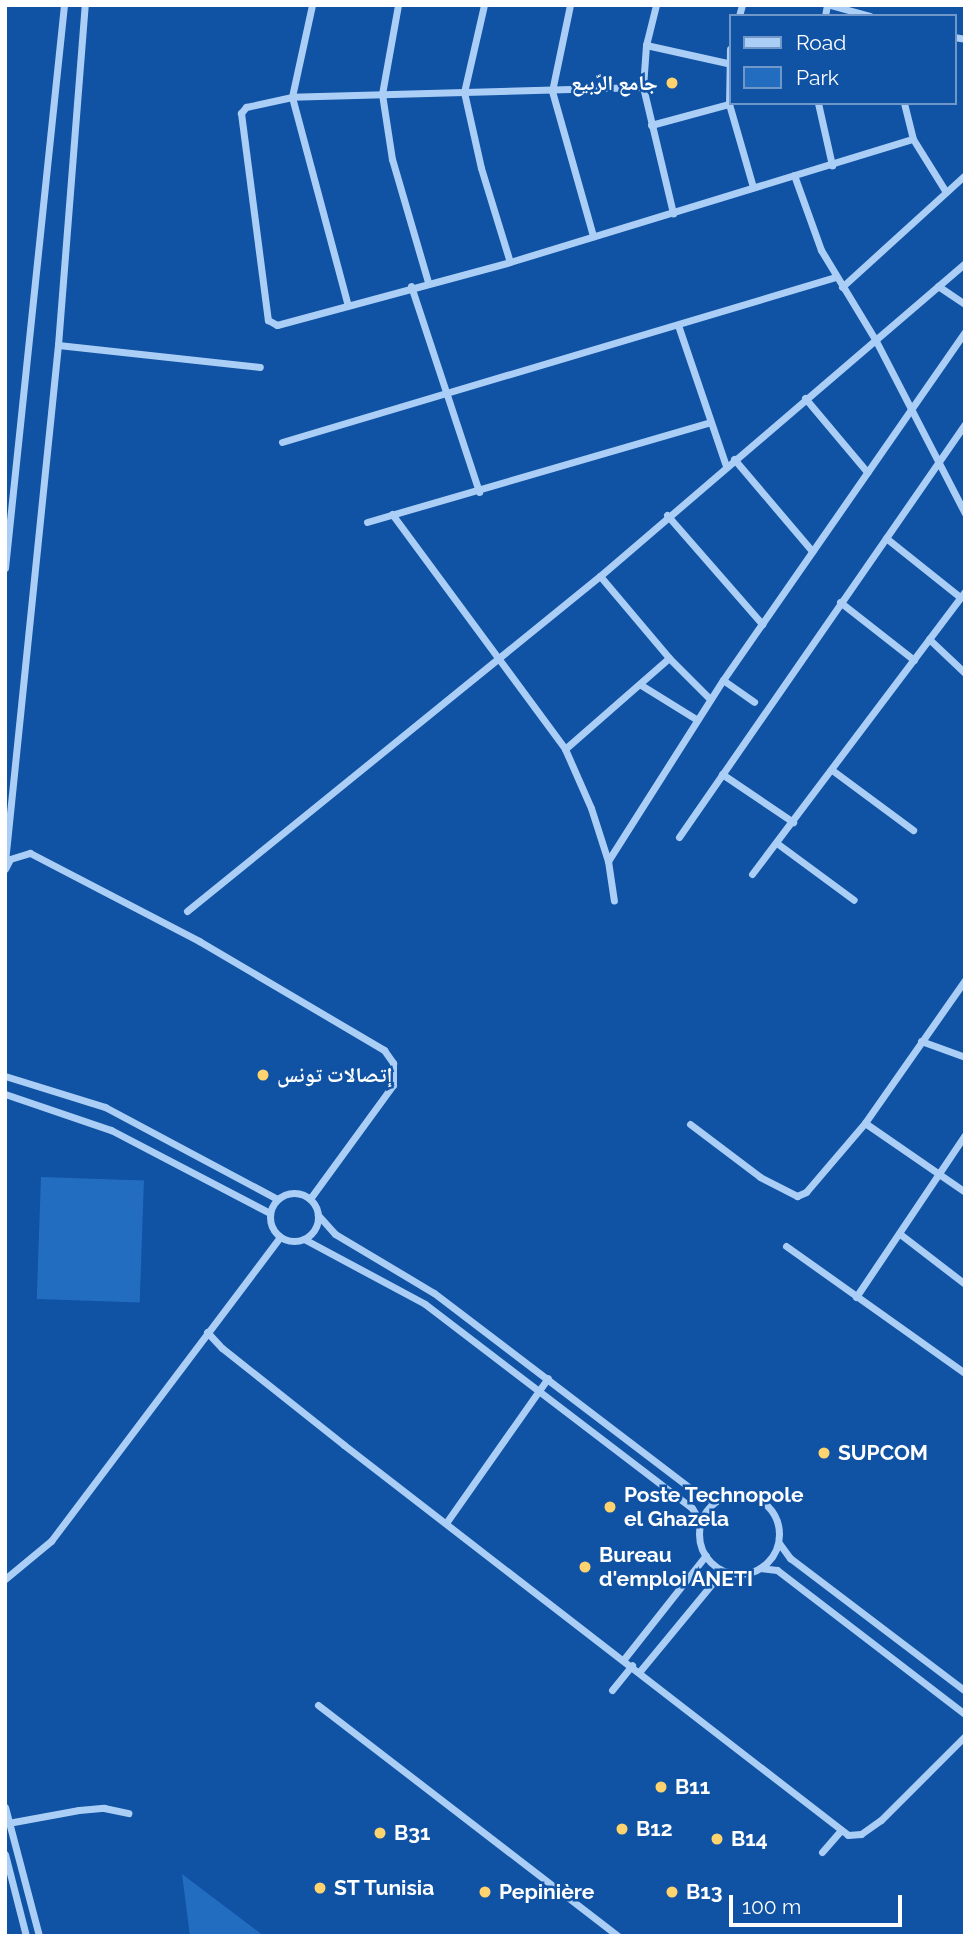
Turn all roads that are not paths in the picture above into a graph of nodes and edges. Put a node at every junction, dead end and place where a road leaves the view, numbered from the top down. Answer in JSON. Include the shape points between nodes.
{"nodes":[{"id":1,"x":64,"y":5,"type":"edge"},
{"id":2,"x":85,"y":5,"type":"edge"},
{"id":3,"x":312,"y":5,"type":"edge"},
{"id":4,"x":398,"y":5,"type":"edge"},
{"id":5,"x":484,"y":5,"type":"edge"},
{"id":6,"x":570,"y":5,"type":"edge"},
{"id":7,"x":656,"y":5,"type":"edge"},
{"id":8,"x":829,"y":5,"type":"edge"},
{"id":9,"x":863,"y":14,"type":"edge"},
{"id":10,"x":646,"y":45,"type":"junction"},
{"id":11,"x":729,"y":53,"type":"edge"},
{"id":12,"x":727,"y":63,"type":"junction"},
{"id":13,"x":643,"y":87,"type":"junction"},
{"id":14,"x":552,"y":91,"type":"junction"},
{"id":15,"x":464,"y":92,"type":"junction"},
{"id":16,"x":382,"y":94,"type":"junction"},
{"id":17,"x":292,"y":97,"type":"junction"},
{"id":18,"x":729,"y":104,"type":"joint"},
{"id":19,"x":729,"y":105,"type":"edge"},
{"id":20,"x":818,"y":105,"type":"edge"},
{"id":21,"x":904,"y":105,"type":"edge"},
{"id":22,"x":651,"y":125,"type":"junction"},
{"id":23,"x":913,"y":139,"type":"junction"},
{"id":24,"x":832,"y":165,"type":"junction"},
{"id":25,"x":794,"y":175,"type":"junction"},
{"id":26,"x":965,"y":175,"type":"edge"},
{"id":27,"x":753,"y":187,"type":"junction"},
{"id":28,"x":946,"y":192,"type":"junction"},
{"id":29,"x":673,"y":213,"type":"junction"},
{"id":30,"x":593,"y":236,"type":"junction"},
{"id":31,"x":510,"y":262,"type":"junction"},
{"id":32,"x":965,"y":263,"type":"edge"},
{"id":33,"x":836,"y":278,"type":"junction"},
{"id":34,"x":428,"y":282,"type":"junction"},
{"id":35,"x":411,"y":286,"type":"junction"},
{"id":36,"x":938,"y":286,"type":"junction"},
{"id":37,"x":842,"y":287,"type":"junction"},
{"id":38,"x":965,"y":304,"type":"edge"},
{"id":39,"x":348,"y":306,"type":"junction"},
{"id":40,"x":679,"y":328,"type":"junction"},
{"id":41,"x":965,"y":332,"type":"edge"},
{"id":42,"x":876,"y":339,"type":"junction"},
{"id":43,"x":58,"y":345,"type":"junction"},
{"id":44,"x":260,"y":367,"type":"dead end"},
{"id":45,"x":446,"y":396,"type":"junction"},
{"id":46,"x":805,"y":398,"type":"junction"},
{"id":47,"x":911,"y":407,"type":"junction"},
{"id":48,"x":708,"y":423,"type":"junction"},
{"id":49,"x":965,"y":424,"type":"edge"},
{"id":50,"x":282,"y":442,"type":"dead end"},
{"id":51,"x":734,"y":459,"type":"junction"},
{"id":52,"x":939,"y":460,"type":"junction"},
{"id":53,"x":726,"y":466,"type":"junction"},
{"id":54,"x":866,"y":472,"type":"junction"},
{"id":55,"x":479,"y":492,"type":"junction"},
{"id":56,"x":965,"y":513,"type":"edge"},
{"id":57,"x":392,"y":514,"type":"junction"},
{"id":58,"x":667,"y":515,"type":"junction"},
{"id":59,"x":367,"y":522,"type":"dead end"},
{"id":60,"x":886,"y":538,"type":"junction"},
{"id":61,"x":812,"y":551,"type":"junction"},
{"id":62,"x":5,"y":568,"type":"edge"},
{"id":63,"x":600,"y":576,"type":"junction"},
{"id":64,"x":962,"y":594,"type":"edge"},
{"id":65,"x":840,"y":602,"type":"junction"},
{"id":66,"x":762,"y":624,"type":"junction"},
{"id":67,"x":929,"y":639,"type":"junction"},
{"id":68,"x":497,"y":658,"type":"junction"},
{"id":69,"x":669,"y":658,"type":"junction"},
{"id":70,"x":914,"y":660,"type":"junction"},
{"id":71,"x":965,"y":673,"type":"edge"},
{"id":72,"x":723,"y":680,"type":"junction"},
{"id":73,"x":641,"y":685,"type":"junction"},
{"id":74,"x":710,"y":699,"type":"junction"},
{"id":75,"x":754,"y":702,"type":"dead end"},
{"id":76,"x":696,"y":719,"type":"junction"},
{"id":77,"x":565,"y":749,"type":"junction"},
{"id":78,"x":832,"y":771,"type":"junction"},
{"id":79,"x":722,"y":774,"type":"junction"},
{"id":80,"x":793,"y":822,"type":"junction"},
{"id":81,"x":913,"y":830,"type":"dead end"},
{"id":82,"x":679,"y":837,"type":"dead end"},
{"id":83,"x":778,"y":844,"type":"junction"},
{"id":84,"x":608,"y":861,"type":"junction"},
{"id":85,"x":5,"y":862,"type":"edge"},
{"id":86,"x":5,"y":869,"type":"edge"},
{"id":87,"x":752,"y":874,"type":"dead end"},
{"id":88,"x":854,"y":900,"type":"dead end"},
{"id":89,"x":614,"y":901,"type":"dead end"},
{"id":90,"x":187,"y":911,"type":"dead end"},
{"id":91,"x":965,"y":980,"type":"edge"},
{"id":92,"x":921,"y":1041,"type":"junction"},
{"id":93,"x":965,"y":1057,"type":"edge"},
{"id":94,"x":5,"y":1076,"type":"edge"},
{"id":95,"x":5,"y":1094,"type":"edge"},
{"id":96,"x":865,"y":1123,"type":"junction"},
{"id":97,"x":690,"y":1124,"type":"dead end"},
{"id":98,"x":965,"y":1135,"type":"edge"},
{"id":99,"x":939,"y":1173,"type":"junction"},
{"id":100,"x":965,"y":1192,"type":"edge"},
{"id":101,"x":277,"y":1199,"type":"junction"},
{"id":102,"x":310,"y":1199,"type":"junction"},
{"id":103,"x":270,"y":1213,"type":"junction"},
{"id":104,"x":318,"y":1215,"type":"junction"},
{"id":105,"x":900,"y":1234,"type":"junction"},
{"id":106,"x":280,"y":1237,"type":"junction"},
{"id":107,"x":304,"y":1239,"type":"junction"},
{"id":108,"x":786,"y":1246,"type":"dead end"},
{"id":109,"x":965,"y":1284,"type":"edge"},
{"id":110,"x":856,"y":1297,"type":"junction"},
{"id":111,"x":207,"y":1332,"type":"junction"},
{"id":112,"x":965,"y":1373,"type":"edge"},
{"id":113,"x":548,"y":1378,"type":"junction"},
{"id":114,"x":540,"y":1390,"type":"junction"},
{"id":115,"x":716,"y":1501,"type":"junction"},
{"id":116,"x":701,"y":1522,"type":"junction"},
{"id":117,"x":446,"y":1523,"type":"junction"},
{"id":118,"x":779,"y":1543,"type":"junction"},
{"id":119,"x":706,"y":1555,"type":"junction"},
{"id":120,"x":760,"y":1568,"type":"junction"},
{"id":121,"x":16,"y":1570,"type":"junction"},
{"id":122,"x":728,"y":1572,"type":"junction"},
{"id":123,"x":5,"y":1573,"type":"edge"},
{"id":124,"x":5,"y":1579,"type":"edge"},
{"id":125,"x":624,"y":1659,"type":"junction"},
{"id":126,"x":632,"y":1665,"type":"junction"},
{"id":127,"x":640,"y":1671,"type":"junction"},
{"id":128,"x":612,"y":1690,"type":"dead end"},
{"id":129,"x":965,"y":1691,"type":"edge"},
{"id":130,"x":318,"y":1706,"type":"dead end"},
{"id":131,"x":965,"y":1714,"type":"edge"},
{"id":132,"x":965,"y":1736,"type":"edge"},
{"id":133,"x":5,"y":1807,"type":"edge"},
{"id":134,"x":128,"y":1813,"type":"dead end"},
{"id":135,"x":7,"y":1823,"type":"edge"},
{"id":136,"x":841,"y":1829,"type":"junction"},
{"id":137,"x":822,"y":1852,"type":"dead end"},
{"id":138,"x":5,"y":1854,"type":"edge"},
{"id":139,"x":27,"y":1886,"type":"junction"},
{"id":140,"x":15,"y":1889,"type":"junction"},
{"id":141,"x":26,"y":1936,"type":"edge"},
{"id":142,"x":40,"y":1936,"type":"edge"},
{"id":143,"x":618,"y":1936,"type":"edge"}],
"edges":[{"from":1,"to":62,"type":"street"},
{"from":2,"to":43,"type":"street"},
{"from":3,"to":17,"type":"street"},
{"from":4,"to":16,"type":"street"},
{"from":5,"to":15,"type":"street"},
{"from":6,"to":14,"type":"street"},
{"from":7,"to":10,"type":"street"},
{"from":8,"to":9,"type":"street"},
{"from":10,"to":12,"type":"street"},
{"from":10,"to":13,"type":"street"},
{"from":11,"to":12,"type":"street"},
{"from":12,"to":18,"type":"street"},
{"from":13,"to":14,"type":"street"},
{"from":13,"to":22,"type":"street"},
{"from":14,"to":15,"type":"street"},
{"from":14,"to":30,"type":"street"},
{"from":15,"to":16,"type":"street"},
{"from":15,"to":31,"type":"street"},
{"from":16,"to":17,"type":"street"},
{"from":16,"to":34,"type":"street","via":[[392,159]]},
{"from":17,"to":39,"type":"street"},
{"from":17,"to":39,"type":"street","via":[[246,107],[241,113],[265,314],[277,325]]},
{"from":18,"to":22,"type":"street"},
{"from":19,"to":27,"type":"street"},
{"from":20,"to":24,"type":"street"},
{"from":21,"to":23,"type":"street"},
{"from":22,"to":29,"type":"street"},
{"from":23,"to":24,"type":"street"},
{"from":23,"to":28,"type":"street"},
{"from":24,"to":25,"type":"street"},
{"from":25,"to":27,"type":"street"},
{"from":25,"to":33,"type":"street","via":[[812,229]]},
{"from":26,"to":28,"type":"street"},
{"from":27,"to":29,"type":"street"},
{"from":28,"to":37,"type":"street"},
{"from":29,"to":30,"type":"street"},
{"from":30,"to":31,"type":"street"},
{"from":31,"to":34,"type":"street"},
{"from":32,"to":36,"type":"street"},
{"from":33,"to":37,"type":"street"},
{"from":33,"to":40,"type":"street"},
{"from":34,"to":35,"type":"street"},
{"from":35,"to":39,"type":"street"},
{"from":35,"to":45,"type":"street"},
{"from":36,"to":38,"type":"street"},
{"from":36,"to":42,"type":"street"},
{"from":37,"to":42,"type":"street"},
{"from":40,"to":45,"type":"street"},
{"from":40,"to":48,"type":"street"},
{"from":41,"to":47,"type":"street"},
{"from":42,"to":46,"type":"street"},
{"from":42,"to":47,"type":"street"},
{"from":43,"to":44,"type":"street"},
{"from":43,"to":85,"type":"street"},
{"from":45,"to":50,"type":"street"},
{"from":45,"to":55,"type":"street"},
{"from":46,"to":51,"type":"street"},
{"from":46,"to":54,"type":"street"},
{"from":47,"to":52,"type":"street"},
{"from":47,"to":54,"type":"street"},
{"from":48,"to":53,"type":"street"},
{"from":48,"to":55,"type":"street"},
{"from":49,"to":52,"type":"street"},
{"from":51,"to":53,"type":"street"},
{"from":51,"to":61,"type":"street"},
{"from":52,"to":56,"type":"street"},
{"from":52,"to":60,"type":"street"},
{"from":53,"to":58,"type":"street"},
{"from":54,"to":61,"type":"street"},
{"from":55,"to":57,"type":"street"},
{"from":57,"to":59,"type":"street"},
{"from":57,"to":68,"type":"street"},
{"from":58,"to":63,"type":"street"},
{"from":58,"to":66,"type":"street"},
{"from":60,"to":64,"type":"street"},
{"from":60,"to":65,"type":"street"},
{"from":61,"to":66,"type":"street"},
{"from":63,"to":68,"type":"street"},
{"from":63,"to":69,"type":"street"},
{"from":64,"to":67,"type":"street"},
{"from":65,"to":70,"type":"street"},
{"from":65,"to":79,"type":"street"},
{"from":66,"to":72,"type":"street"},
{"from":67,"to":70,"type":"street"},
{"from":67,"to":71,"type":"street"},
{"from":68,"to":77,"type":"street"},
{"from":68,"to":90,"type":"street"},
{"from":69,"to":73,"type":"street"},
{"from":69,"to":74,"type":"street"},
{"from":70,"to":78,"type":"street"},
{"from":72,"to":74,"type":"street"},
{"from":72,"to":75,"type":"street"},
{"from":73,"to":76,"type":"street"},
{"from":73,"to":77,"type":"street"},
{"from":74,"to":76,"type":"street"},
{"from":76,"to":84,"type":"street"},
{"from":77,"to":84,"type":"street"},
{"from":78,"to":80,"type":"street"},
{"from":78,"to":81,"type":"street"},
{"from":79,"to":80,"type":"street"},
{"from":79,"to":82,"type":"street"},
{"from":80,"to":83,"type":"street"},
{"from":83,"to":87,"type":"street"},
{"from":83,"to":88,"type":"street"},
{"from":84,"to":89,"type":"street"},
{"from":86,"to":102,"type":"street","via":[[10,859],[30,853],[199,941],[384,1050],[393,1063],[393,1085]]},
{"from":91,"to":92,"type":"street"},
{"from":92,"to":93,"type":"street"},
{"from":92,"to":96,"type":"street"},
{"from":94,"to":101,"type":"street","via":[[106,1107]]},
{"from":95,"to":103,"type":"street","via":[[111,1130]]},
{"from":96,"to":97,"type":"street","via":[[806,1192],[797,1195],[760,1177]]},
{"from":96,"to":99,"type":"street"},
{"from":98,"to":99,"type":"street"},
{"from":99,"to":100,"type":"street"},
{"from":99,"to":105,"type":"street"},
{"from":101,"to":102,"type":"street","via":[[293,1192]]},
{"from":101,"to":103,"type":"street"},
{"from":102,"to":104,"type":"street"},
{"from":103,"to":106,"type":"street"},
{"from":104,"to":107,"type":"street","via":[[312,1233]]},
{"from":104,"to":113,"type":"street","via":[[335,1234],[434,1293]]},
{"from":105,"to":109,"type":"street"},
{"from":105,"to":110,"type":"street"},
{"from":106,"to":107,"type":"street"},
{"from":106,"to":111,"type":"street"},
{"from":107,"to":114,"type":"street","via":[[425,1304]]},
{"from":108,"to":110,"type":"street"},
{"from":110,"to":112,"type":"street"},
{"from":111,"to":117,"type":"street","via":[[222,1349]]},
{"from":111,"to":121,"type":"street","via":[[51,1541]]},
{"from":113,"to":114,"type":"street"},
{"from":113,"to":115,"type":"street","via":[[700,1496]]},
{"from":114,"to":116,"type":"street","via":[[691,1508]]},
{"from":114,"to":117,"type":"street"},
{"from":115,"to":116,"type":"street","via":[[704,1510]]},
{"from":115,"to":118,"type":"street","via":[[742,1495],[761,1501],[773,1514]]},
{"from":116,"to":119,"type":"street"},
{"from":117,"to":125,"type":"street"},
{"from":118,"to":120,"type":"street","via":[[773,1558]]},
{"from":118,"to":129,"type":"street","via":[[790,1558]]},
{"from":119,"to":122,"type":"street","via":[[715,1567]]},
{"from":119,"to":125,"type":"street"},
{"from":120,"to":122,"type":"street"},
{"from":120,"to":131,"type":"street","via":[[777,1570]]},
{"from":121,"to":123,"type":"street"},
{"from":121,"to":124,"type":"street"},
{"from":122,"to":127,"type":"street","via":[[715,1580]]},
{"from":125,"to":126,"type":"street"},
{"from":126,"to":127,"type":"street"},
{"from":126,"to":128,"type":"street"},
{"from":127,"to":136,"type":"street"},
{"from":130,"to":143,"type":"street"},
{"from":132,"to":136,"type":"street","via":[[869,1830],[853,1836]]},
{"from":133,"to":135,"type":"street"},
{"from":134,"to":135,"type":"street","via":[[79,1810]]},
{"from":135,"to":139,"type":"street"},
{"from":136,"to":137,"type":"street"},
{"from":138,"to":140,"type":"street"},
{"from":139,"to":140,"type":"street"},
{"from":139,"to":142,"type":"street"},
{"from":140,"to":141,"type":"street"}]}
